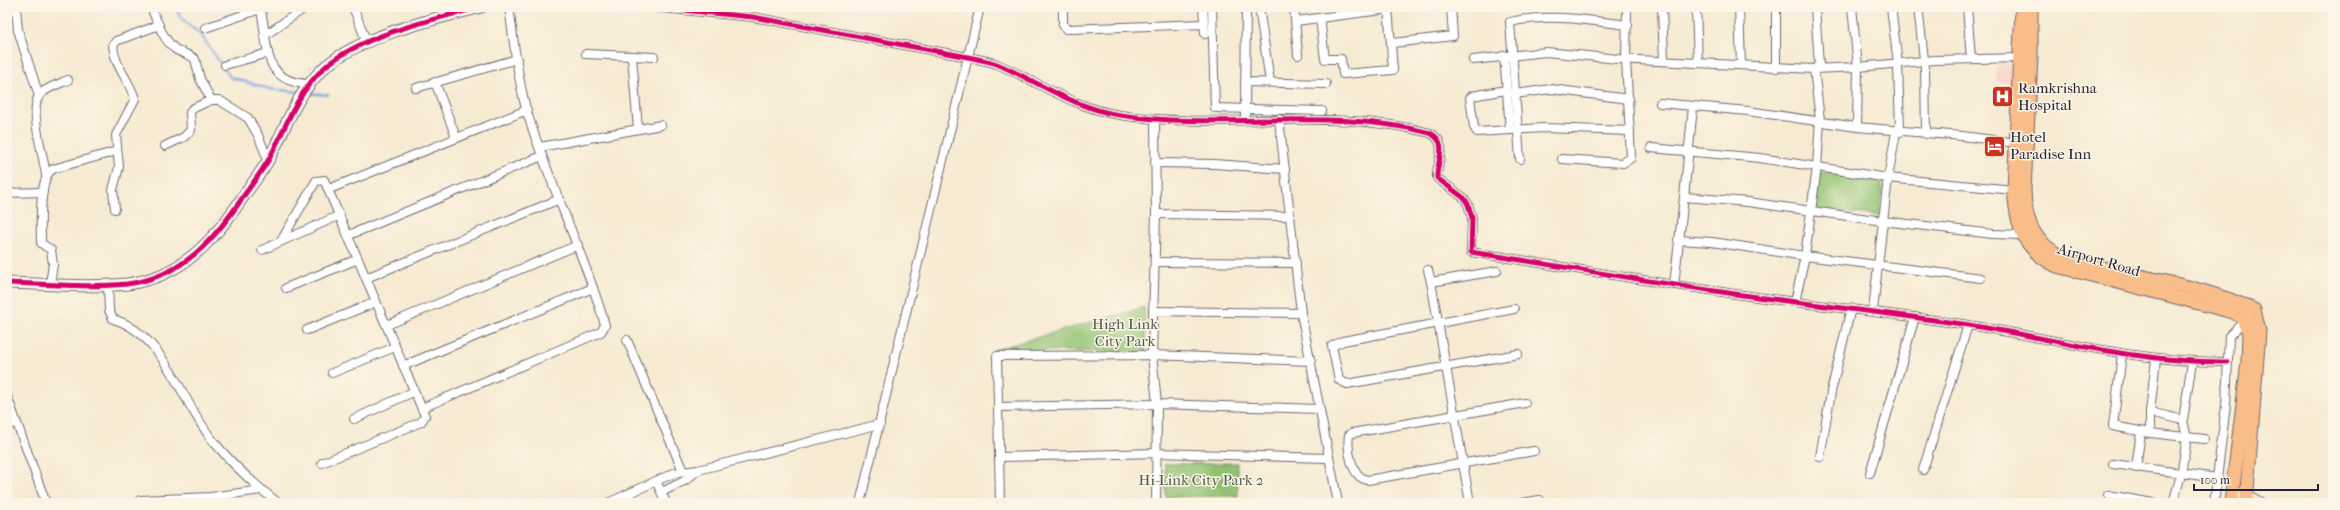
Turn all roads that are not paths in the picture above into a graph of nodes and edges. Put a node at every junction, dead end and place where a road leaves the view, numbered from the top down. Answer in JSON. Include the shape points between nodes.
{"nodes":[{"id":1,"x":16,"y":7,"type":"edge"},
{"id":2,"x":151,"y":7,"type":"edge"},
{"id":3,"x":306,"y":7,"type":"edge"},
{"id":4,"x":353,"y":7,"type":"edge"},
{"id":5,"x":481,"y":7,"type":"edge"},
{"id":6,"x":509,"y":7,"type":"edge"},
{"id":7,"x":652,"y":7,"type":"edge"},
{"id":8,"x":980,"y":7,"type":"edge"},
{"id":9,"x":1063,"y":7,"type":"edge"},
{"id":10,"x":1203,"y":7,"type":"edge"},
{"id":11,"x":1212,"y":7,"type":"edge"},
{"id":12,"x":1246,"y":7,"type":"edge"},
{"id":13,"x":1259,"y":7,"type":"edge"},
{"id":14,"x":1294,"y":7,"type":"edge"},
{"id":15,"x":1451,"y":7,"type":"edge"},
{"id":16,"x":1627,"y":7,"type":"edge"},
{"id":17,"x":1662,"y":7,"type":"edge"},
{"id":18,"x":1696,"y":7,"type":"edge"},
{"id":19,"x":1739,"y":7,"type":"edge"},
{"id":20,"x":1776,"y":7,"type":"edge"},
{"id":21,"x":1815,"y":7,"type":"edge"},
{"id":22,"x":1852,"y":7,"type":"edge"},
{"id":23,"x":1891,"y":7,"type":"edge"},
{"id":24,"x":1918,"y":7,"type":"edge"},
{"id":25,"x":1967,"y":7,"type":"edge"},
{"id":26,"x":2022,"y":7,"type":"edge"},
{"id":27,"x":2031,"y":7,"type":"edge"},
{"id":28,"x":260,"y":8,"type":"edge"},
{"id":29,"x":1389,"y":8,"type":"edge"},
{"id":30,"x":1260,"y":16,"type":"junction"},
{"id":31,"x":1247,"y":18,"type":"junction"},
{"id":32,"x":1320,"y":18,"type":"junction"},
{"id":33,"x":1296,"y":21,"type":"junction"},
{"id":34,"x":1204,"y":24,"type":"junction"},
{"id":35,"x":159,"y":25,"type":"junction"},
{"id":36,"x":1628,"y":25,"type":"junction"},
{"id":37,"x":205,"y":28,"type":"dead end"},
{"id":38,"x":1205,"y":34,"type":"dead end"},
{"id":39,"x":264,"y":36,"type":"junction"},
{"id":40,"x":367,"y":43,"type":"junction"},
{"id":41,"x":1393,"y":44,"type":"junction"},
{"id":42,"x":268,"y":53,"type":"junction"},
{"id":43,"x":586,"y":54,"type":"dead end"},
{"id":44,"x":1298,"y":55,"type":"dead end"},
{"id":45,"x":1508,"y":55,"type":"junction"},
{"id":46,"x":632,"y":57,"type":"junction"},
{"id":47,"x":654,"y":57,"type":"dead end"},
{"id":48,"x":968,"y":57,"type":"junction"},
{"id":49,"x":2026,"y":58,"type":"junction"},
{"id":50,"x":517,"y":59,"type":"junction"},
{"id":51,"x":1626,"y":59,"type":"junction"},
{"id":52,"x":1971,"y":59,"type":"junction"},
{"id":53,"x":1473,"y":60,"type":"dead end"},
{"id":54,"x":1664,"y":60,"type":"junction"},
{"id":55,"x":1924,"y":61,"type":"junction"},
{"id":56,"x":1698,"y":63,"type":"junction"},
{"id":57,"x":1741,"y":64,"type":"junction"},
{"id":58,"x":1898,"y":64,"type":"junction"},
{"id":59,"x":225,"y":65,"type":"dead end"},
{"id":60,"x":1776,"y":68,"type":"junction"},
{"id":61,"x":1858,"y":68,"type":"junction"},
{"id":62,"x":1814,"y":69,"type":"junction"},
{"id":63,"x":68,"y":80,"type":"dead end"},
{"id":64,"x":435,"y":82,"type":"junction"},
{"id":65,"x":1245,"y":82,"type":"junction"},
{"id":66,"x":1270,"y":82,"type":"junction"},
{"id":67,"x":1326,"y":84,"type":"dead end"},
{"id":68,"x":307,"y":87,"type":"junction"},
{"id":69,"x":416,"y":88,"type":"dead end"},
{"id":70,"x":1506,"y":90,"type":"junction"},
{"id":71,"x":1515,"y":94,"type":"junction"},
{"id":72,"x":39,"y":96,"type":"junction"},
{"id":73,"x":1629,"y":99,"type":"junction"},
{"id":74,"x":211,"y":100,"type":"junction"},
{"id":75,"x":1660,"y":102,"type":"dead end"},
{"id":76,"x":1693,"y":107,"type":"junction"},
{"id":77,"x":1245,"y":109,"type":"junction"},
{"id":78,"x":527,"y":110,"type":"junction"},
{"id":79,"x":1322,"y":111,"type":"dead end"},
{"id":80,"x":1279,"y":119,"type":"junction"},
{"id":81,"x":1155,"y":120,"type":"junction"},
{"id":82,"x":1245,"y":120,"type":"junction"},
{"id":83,"x":1820,"y":120,"type":"junction"},
{"id":84,"x":661,"y":125,"type":"dead end"},
{"id":85,"x":1857,"y":127,"type":"junction"},
{"id":86,"x":638,"y":129,"type":"junction"},
{"id":87,"x":1519,"y":129,"type":"junction"},
{"id":88,"x":1510,"y":130,"type":"junction"},
{"id":89,"x":1630,"y":131,"type":"junction"},
{"id":90,"x":1898,"y":132,"type":"junction"},
{"id":91,"x":1926,"y":134,"type":"junction"},
{"id":92,"x":456,"y":137,"type":"junction"},
{"id":93,"x":2017,"y":143,"type":"junction"},
{"id":94,"x":165,"y":146,"type":"dead end"},
{"id":95,"x":540,"y":147,"type":"junction"},
{"id":96,"x":1651,"y":148,"type":"dead end"},
{"id":97,"x":117,"y":151,"type":"junction"},
{"id":98,"x":1689,"y":151,"type":"junction"},
{"id":99,"x":542,"y":156,"type":"junction"},
{"id":100,"x":1520,"y":159,"type":"dead end"},
{"id":101,"x":1562,"y":159,"type":"dead end"},
{"id":102,"x":268,"y":160,"type":"junction"},
{"id":103,"x":1155,"y":163,"type":"junction"},
{"id":104,"x":1817,"y":167,"type":"junction"},
{"id":105,"x":1285,"y":169,"type":"junction"},
{"id":106,"x":46,"y":175,"type":"junction"},
{"id":107,"x":1888,"y":178,"type":"junction"},
{"id":108,"x":329,"y":189,"type":"junction"},
{"id":109,"x":2014,"y":190,"type":"junction"},
{"id":110,"x":42,"y":192,"type":"junction"},
{"id":111,"x":7,"y":193,"type":"edge"},
{"id":112,"x":1684,"y":197,"type":"junction"},
{"id":113,"x":560,"y":199,"type":"junction"},
{"id":114,"x":115,"y":209,"type":"dead end"},
{"id":115,"x":1811,"y":210,"type":"junction"},
{"id":116,"x":1156,"y":214,"type":"junction"},
{"id":117,"x":340,"y":215,"type":"junction"},
{"id":118,"x":1290,"y":216,"type":"junction"},
{"id":119,"x":1883,"y":221,"type":"junction"},
{"id":120,"x":348,"y":235,"type":"junction"},
{"id":121,"x":2022,"y":235,"type":"junction"},
{"id":122,"x":1678,"y":240,"type":"junction"},
{"id":123,"x":281,"y":241,"type":"junction"},
{"id":124,"x":578,"y":245,"type":"junction"},
{"id":125,"x":262,"y":250,"type":"dead end"},
{"id":126,"x":1805,"y":256,"type":"junction"},
{"id":127,"x":358,"y":259,"type":"junction"},
{"id":128,"x":1156,"y":262,"type":"junction"},
{"id":129,"x":1296,"y":263,"type":"junction"},
{"id":130,"x":1878,"y":265,"type":"junction"},
{"id":131,"x":1428,"y":270,"type":"dead end"},
{"id":132,"x":1497,"y":271,"type":"dead end"},
{"id":133,"x":366,"y":278,"type":"junction"},
{"id":134,"x":1981,"y":278,"type":"dead end"},
{"id":135,"x":1431,"y":282,"type":"junction"},
{"id":136,"x":7,"y":284,"type":"edge"},
{"id":137,"x":50,"y":284,"type":"junction"},
{"id":138,"x":108,"y":285,"type":"junction"},
{"id":139,"x":1674,"y":285,"type":"junction"},
{"id":140,"x":286,"y":288,"type":"dead end"},
{"id":141,"x":593,"y":288,"type":"junction"},
{"id":142,"x":376,"y":302,"type":"junction"},
{"id":143,"x":1795,"y":302,"type":"junction"},
{"id":144,"x":1851,"y":308,"type":"junction"},
{"id":145,"x":1514,"y":309,"type":"dead end"},
{"id":146,"x":1873,"y":310,"type":"junction"},
{"id":147,"x":2254,"y":310,"type":"junction"},
{"id":148,"x":1153,"y":311,"type":"junction"},
{"id":149,"x":1301,"y":313,"type":"junction"},
{"id":150,"x":1915,"y":317,"type":"junction"},
{"id":151,"x":1439,"y":323,"type":"junction"},
{"id":152,"x":387,"y":325,"type":"junction"},
{"id":153,"x":1968,"y":325,"type":"junction"},
{"id":154,"x":2247,"y":327,"type":"junction"},
{"id":155,"x":307,"y":330,"type":"dead end"},
{"id":156,"x":627,"y":340,"type":"dead end"},
{"id":157,"x":394,"y":347,"type":"junction"},
{"id":158,"x":1518,"y":354,"type":"dead end"},
{"id":159,"x":2122,"y":354,"type":"junction"},
{"id":160,"x":1152,"y":356,"type":"junction"},
{"id":161,"x":2156,"y":359,"type":"junction"},
{"id":162,"x":1311,"y":361,"type":"junction"},
{"id":163,"x":2192,"y":362,"type":"junction"},
{"id":164,"x":2228,"y":362,"type":"junction"},
{"id":165,"x":1447,"y":365,"type":"junction"},
{"id":166,"x":403,"y":366,"type":"junction"},
{"id":167,"x":2251,"y":372,"type":"junction"},
{"id":168,"x":332,"y":373,"type":"dead end"},
{"id":169,"x":413,"y":392,"type":"junction"},
{"id":170,"x":7,"y":396,"type":"edge"},
{"id":171,"x":1525,"y":403,"type":"dead end"},
{"id":172,"x":1156,"y":404,"type":"junction"},
{"id":173,"x":998,"y":407,"type":"junction"},
{"id":174,"x":422,"y":408,"type":"junction"},
{"id":175,"x":1319,"y":409,"type":"junction"},
{"id":176,"x":2150,"y":412,"type":"junction"},
{"id":177,"x":1455,"y":414,"type":"junction"},
{"id":178,"x":354,"y":419,"type":"dead end"},
{"id":179,"x":2183,"y":420,"type":"junction"},
{"id":180,"x":16,"y":422,"type":"junction"},
{"id":181,"x":880,"y":424,"type":"junction"},
{"id":182,"x":7,"y":426,"type":"edge"},
{"id":183,"x":2141,"y":432,"type":"junction"},
{"id":184,"x":2150,"y":433,"type":"junction"},
{"id":185,"x":2187,"y":438,"type":"junction"},
{"id":186,"x":2204,"y":439,"type":"dead end"},
{"id":187,"x":1534,"y":451,"type":"dead end"},
{"id":188,"x":1157,"y":453,"type":"junction"},
{"id":189,"x":999,"y":457,"type":"junction"},
{"id":190,"x":1820,"y":457,"type":"dead end"},
{"id":191,"x":1328,"y":458,"type":"junction"},
{"id":192,"x":322,"y":463,"type":"dead end"},
{"id":193,"x":1464,"y":463,"type":"junction"},
{"id":194,"x":2113,"y":464,"type":"dead end"},
{"id":195,"x":2136,"y":468,"type":"junction"},
{"id":196,"x":698,"y":470,"type":"junction"},
{"id":197,"x":1923,"y":470,"type":"dead end"},
{"id":198,"x":683,"y":471,"type":"junction"},
{"id":199,"x":1870,"y":473,"type":"dead end"},
{"id":200,"x":2181,"y":475,"type":"junction"},
{"id":201,"x":2218,"y":478,"type":"junction"},
{"id":202,"x":656,"y":481,"type":"junction"},
{"id":203,"x":261,"y":490,"type":"junction"},
{"id":204,"x":662,"y":492,"type":"junction"},
{"id":205,"x":2108,"y":496,"type":"dead end"},
{"id":206,"x":2231,"y":498,"type":"edge"},
{"id":207,"x":140,"y":500,"type":"dead end"},
{"id":208,"x":212,"y":500,"type":"edge"},
{"id":209,"x":1540,"y":500,"type":"dead end"},
{"id":210,"x":2246,"y":500,"type":"edge"},
{"id":211,"x":46,"y":503,"type":"edge"},
{"id":212,"x":278,"y":503,"type":"edge"},
{"id":213,"x":608,"y":503,"type":"edge"},
{"id":214,"x":666,"y":503,"type":"edge"},
{"id":215,"x":860,"y":503,"type":"edge"},
{"id":216,"x":1000,"y":503,"type":"edge"},
{"id":217,"x":1156,"y":503,"type":"edge"},
{"id":218,"x":1338,"y":503,"type":"edge"},
{"id":219,"x":1470,"y":503,"type":"edge"},
{"id":220,"x":1522,"y":503,"type":"edge"},
{"id":221,"x":2153,"y":503,"type":"edge"},
{"id":222,"x":2173,"y":503,"type":"edge"},
{"id":223,"x":2214,"y":503,"type":"edge"},
{"id":224,"x":2259,"y":503,"type":"edge"}],
"edges":[{"from":1,"to":72,"type":"street","via":[[18,30]]},
{"from":2,"to":35,"type":"street"},
{"from":3,"to":39,"type":"street"},
{"from":4,"to":40,"type":"street"},
{"from":5,"to":40,"type":"street","via":[[406,28]]},
{"from":6,"to":50,"type":"street"},
{"from":7,"to":48,"type":"street","via":[[753,17]]},
{"from":8,"to":48,"type":"street"},
{"from":9,"to":34,"type":"street","via":[[1063,25],[1069,30]]},
{"from":10,"to":34,"type":"street"},
{"from":11,"to":77,"type":"street","via":[[1214,107]]},
{"from":12,"to":31,"type":"street"},
{"from":13,"to":30,"type":"street"},
{"from":14,"to":33,"type":"street"},
{"from":15,"to":41,"type":"street","via":[[1454,32],[1451,37]]},
{"from":16,"to":36,"type":"street"},
{"from":17,"to":54,"type":"street"},
{"from":18,"to":56,"type":"street"},
{"from":19,"to":57,"type":"street"},
{"from":20,"to":60,"type":"street"},
{"from":21,"to":62,"type":"street","via":[[1819,65]]},
{"from":22,"to":61,"type":"street"},
{"from":23,"to":58,"type":"street"},
{"from":24,"to":55,"type":"street"},
{"from":25,"to":52,"type":"street"},
{"from":26,"to":49,"type":"main road","name":"Airport Road"},
{"from":27,"to":49,"type":"main road","name":"Airport Road"},
{"from":28,"to":37,"type":"street"},
{"from":28,"to":39,"type":"street"},
{"from":29,"to":32,"type":"street"},
{"from":29,"to":41,"type":"street"},
{"from":30,"to":31,"type":"street"},
{"from":30,"to":66,"type":"street"},
{"from":31,"to":65,"type":"street"},
{"from":32,"to":33,"type":"street"},
{"from":32,"to":41,"type":"street","via":[[1325,58],[1341,59],[1344,75],[1394,70]]},
{"from":33,"to":44,"type":"street"},
{"from":34,"to":38,"type":"street"},
{"from":35,"to":74,"type":"street","via":[[176,50],[195,59],[200,79]]},
{"from":35,"to":97,"type":"street","via":[[116,41],[113,45],[118,68],[134,99],[131,109],[117,130]]},
{"from":36,"to":45,"type":"street","via":[[1553,17],[1532,17],[1510,22]]},
{"from":36,"to":51,"type":"street"},
{"from":39,"to":42,"type":"street"},
{"from":40,"to":68,"type":"street","via":[[338,58]]},
{"from":42,"to":59,"type":"street"},
{"from":42,"to":68,"type":"street","via":[[273,67],[281,77]]},
{"from":43,"to":46,"type":"street"},
{"from":45,"to":51,"type":"street","via":[[1546,52]]},
{"from":45,"to":53,"type":"street"},
{"from":45,"to":70,"type":"street"},
{"from":45,"to":71,"type":"street"},
{"from":46,"to":47,"type":"street"},
{"from":46,"to":86,"type":"street"},
{"from":48,"to":81,"type":"street","via":[[996,64],[1087,108]]},
{"from":48,"to":181,"type":"street"},
{"from":49,"to":52,"type":"street"},
{"from":49,"to":93,"type":"main road","name":"Airport Road"},
{"from":49,"to":147,"type":"main road","name":"Airport Road","via":[[2024,209],[2034,234],[2045,247],[2073,262],[2199,291]]},
{"from":50,"to":64,"type":"street"},
{"from":50,"to":78,"type":"street"},
{"from":51,"to":54,"type":"street"},
{"from":51,"to":73,"type":"street"},
{"from":52,"to":55,"type":"street"},
{"from":54,"to":56,"type":"street"},
{"from":55,"to":58,"type":"street"},
{"from":55,"to":91,"type":"street"},
{"from":56,"to":57,"type":"street"},
{"from":57,"to":60,"type":"street"},
{"from":58,"to":61,"type":"street"},
{"from":58,"to":90,"type":"street"},
{"from":60,"to":62,"type":"street"},
{"from":61,"to":62,"type":"street"},
{"from":61,"to":85,"type":"street"},
{"from":62,"to":83,"type":"street"},
{"from":63,"to":72,"type":"street"},
{"from":64,"to":69,"type":"street"},
{"from":64,"to":92,"type":"street"},
{"from":65,"to":66,"type":"street"},
{"from":65,"to":77,"type":"street"},
{"from":66,"to":67,"type":"street"},
{"from":68,"to":102,"type":"street"},
{"from":70,"to":88,"type":"street"},
{"from":70,"to":88,"type":"street","via":[[1472,96],[1470,105],[1477,132]]},
{"from":71,"to":73,"type":"street","via":[[1551,89]]},
{"from":71,"to":87,"type":"street"},
{"from":72,"to":106,"type":"street","via":[[36,116]]},
{"from":73,"to":89,"type":"street"},
{"from":74,"to":94,"type":"street","via":[[190,112],[192,126],[188,134]]},
{"from":74,"to":102,"type":"street","via":[[219,100],[248,118]]},
{"from":75,"to":76,"type":"street"},
{"from":76,"to":83,"type":"street"},
{"from":76,"to":98,"type":"street"},
{"from":77,"to":79,"type":"street"},
{"from":77,"to":82,"type":"street"},
{"from":78,"to":92,"type":"street"},
{"from":78,"to":95,"type":"street"},
{"from":80,"to":82,"type":"street"},
{"from":80,"to":105,"type":"street"},
{"from":80,"to":139,"type":"street","via":[[1367,123],[1417,129],[1436,136],[1441,145],[1437,178],[1464,198],[1471,212],[1471,252]]},
{"from":81,"to":82,"type":"street"},
{"from":81,"to":103,"type":"street"},
{"from":83,"to":85,"type":"street"},
{"from":83,"to":104,"type":"street"},
{"from":84,"to":86,"type":"street"},
{"from":85,"to":90,"type":"street"},
{"from":86,"to":95,"type":"street"},
{"from":87,"to":88,"type":"street"},
{"from":87,"to":89,"type":"street"},
{"from":87,"to":100,"type":"street"},
{"from":89,"to":101,"type":"street","via":[[1631,158],[1627,162]]},
{"from":90,"to":91,"type":"street"},
{"from":90,"to":107,"type":"street"},
{"from":91,"to":93,"type":"street"},
{"from":92,"to":108,"type":"street"},
{"from":93,"to":109,"type":"main road","name":"Airport Road"},
{"from":95,"to":99,"type":"street"},
{"from":96,"to":98,"type":"street"},
{"from":97,"to":106,"type":"street","via":[[53,170]]},
{"from":97,"to":114,"type":"street","via":[[119,167],[113,190]]},
{"from":98,"to":104,"type":"street"},
{"from":98,"to":112,"type":"street"},
{"from":99,"to":113,"type":"street"},
{"from":99,"to":120,"type":"street"},
{"from":102,"to":138,"type":"street","via":[[226,223],[179,268],[129,283]]},
{"from":103,"to":105,"type":"street"},
{"from":103,"to":116,"type":"street"},
{"from":104,"to":107,"type":"street"},
{"from":104,"to":115,"type":"street"},
{"from":105,"to":118,"type":"street"},
{"from":106,"to":110,"type":"street"},
{"from":107,"to":109,"type":"street"},
{"from":107,"to":119,"type":"street"},
{"from":108,"to":117,"type":"street"},
{"from":108,"to":123,"type":"street","via":[[324,180],[316,181]]},
{"from":109,"to":121,"type":"main road","name":"Airport Road"},
{"from":110,"to":111,"type":"street"},
{"from":110,"to":137,"type":"street","via":[[41,243],[51,250],[53,264]]},
{"from":112,"to":115,"type":"street"},
{"from":112,"to":122,"type":"street"},
{"from":113,"to":124,"type":"street"},
{"from":113,"to":133,"type":"street"},
{"from":115,"to":119,"type":"street"},
{"from":115,"to":126,"type":"street"},
{"from":116,"to":118,"type":"street"},
{"from":116,"to":128,"type":"street"},
{"from":117,"to":120,"type":"street"},
{"from":117,"to":123,"type":"street"},
{"from":118,"to":129,"type":"street"},
{"from":119,"to":121,"type":"street"},
{"from":119,"to":130,"type":"street"},
{"from":120,"to":127,"type":"street"},
{"from":121,"to":154,"type":"main road","name":"Airport Road","via":[[2035,253],[2057,266],[2233,312]]},
{"from":122,"to":126,"type":"street","via":[[1712,242]]},
{"from":122,"to":139,"type":"street"},
{"from":123,"to":125,"type":"street"},
{"from":124,"to":141,"type":"street"},
{"from":124,"to":152,"type":"street"},
{"from":126,"to":130,"type":"street"},
{"from":126,"to":143,"type":"street"},
{"from":127,"to":133,"type":"street"},
{"from":127,"to":140,"type":"street"},
{"from":128,"to":129,"type":"street"},
{"from":128,"to":148,"type":"street"},
{"from":129,"to":149,"type":"street"},
{"from":130,"to":134,"type":"street"},
{"from":130,"to":146,"type":"street"},
{"from":131,"to":135,"type":"street"},
{"from":132,"to":135,"type":"street"},
{"from":133,"to":142,"type":"street"},
{"from":135,"to":151,"type":"street"},
{"from":136,"to":137,"type":"street"},
{"from":137,"to":138,"type":"street"},
{"from":138,"to":203,"type":"street","via":[[110,315],[113,319],[130,325],[144,337],[176,380],[213,441]]},
{"from":139,"to":143,"type":"street"},
{"from":141,"to":166,"type":"street"},
{"from":141,"to":174,"type":"street","via":[[605,325],[601,332]]},
{"from":142,"to":152,"type":"street"},
{"from":142,"to":155,"type":"street"},
{"from":143,"to":144,"type":"street"},
{"from":144,"to":146,"type":"street"},
{"from":144,"to":190,"type":"street","via":[[1831,392]]},
{"from":145,"to":151,"type":"street"},
{"from":146,"to":150,"type":"street"},
{"from":147,"to":154,"type":"street"},
{"from":147,"to":167,"type":"main road","via":[[2259,331]]},
{"from":148,"to":149,"type":"street"},
{"from":148,"to":160,"type":"street"},
{"from":149,"to":162,"type":"street"},
{"from":150,"to":153,"type":"street"},
{"from":150,"to":199,"type":"street"},
{"from":151,"to":165,"type":"street"},
{"from":151,"to":165,"type":"street","via":[[1343,341],[1332,346],[1339,380],[1343,384]]},
{"from":152,"to":157,"type":"street"},
{"from":153,"to":159,"type":"street"},
{"from":153,"to":197,"type":"street"},
{"from":154,"to":164,"type":"street","via":[[2229,336]]},
{"from":154,"to":167,"type":"main road"},
{"from":156,"to":198,"type":"street"},
{"from":157,"to":166,"type":"street"},
{"from":157,"to":168,"type":"street"},
{"from":158,"to":165,"type":"street"},
{"from":159,"to":161,"type":"street"},
{"from":159,"to":183,"type":"street","via":[[2113,426]]},
{"from":160,"to":162,"type":"street"},
{"from":160,"to":172,"type":"street"},
{"from":160,"to":173,"type":"street","via":[[997,356]]},
{"from":161,"to":163,"type":"street"},
{"from":161,"to":176,"type":"street"},
{"from":162,"to":175,"type":"street"},
{"from":163,"to":164,"type":"street"},
{"from":163,"to":179,"type":"street"},
{"from":164,"to":201,"type":"street"},
{"from":165,"to":177,"type":"street"},
{"from":166,"to":169,"type":"street"},
{"from":167,"to":206,"type":"main road"},
{"from":167,"to":210,"type":"main road"},
{"from":169,"to":174,"type":"street"},
{"from":169,"to":178,"type":"street"},
{"from":170,"to":180,"type":"street"},
{"from":171,"to":177,"type":"street"},
{"from":172,"to":173,"type":"street"},
{"from":172,"to":175,"type":"street"},
{"from":172,"to":188,"type":"street"},
{"from":173,"to":189,"type":"street"},
{"from":174,"to":192,"type":"street","via":[[425,416],[421,422]]},
{"from":175,"to":191,"type":"street"},
{"from":176,"to":179,"type":"street"},
{"from":176,"to":184,"type":"street"},
{"from":177,"to":193,"type":"street"},
{"from":177,"to":193,"type":"street","via":[[1352,432],[1348,440],[1350,457],[1356,476],[1368,480]]},
{"from":179,"to":185,"type":"street"},
{"from":180,"to":182,"type":"street"},
{"from":180,"to":211,"type":"street"},
{"from":181,"to":196,"type":"street"},
{"from":181,"to":215,"type":"street"},
{"from":183,"to":184,"type":"street"},
{"from":183,"to":195,"type":"street"},
{"from":184,"to":185,"type":"street"},
{"from":185,"to":186,"type":"street"},
{"from":185,"to":200,"type":"street"},
{"from":187,"to":193,"type":"street"},
{"from":188,"to":189,"type":"street"},
{"from":188,"to":191,"type":"street"},
{"from":188,"to":217,"type":"street"},
{"from":189,"to":216,"type":"street"},
{"from":191,"to":218,"type":"street"},
{"from":193,"to":219,"type":"street"},
{"from":194,"to":195,"type":"street"},
{"from":195,"to":200,"type":"street"},
{"from":196,"to":198,"type":"street"},
{"from":196,"to":204,"type":"street","via":[[686,480]]},
{"from":198,"to":202,"type":"street"},
{"from":200,"to":201,"type":"street"},
{"from":200,"to":222,"type":"street"},
{"from":201,"to":223,"type":"street"},
{"from":202,"to":204,"type":"street"},
{"from":202,"to":213,"type":"street"},
{"from":203,"to":208,"type":"street"},
{"from":203,"to":212,"type":"street"},
{"from":204,"to":214,"type":"street"},
{"from":205,"to":221,"type":"street"},
{"from":206,"to":210,"type":"main road"},
{"from":207,"to":208,"type":"street"},
{"from":209,"to":220,"type":"street"},
{"from":210,"to":224,"type":"main road"}]}
